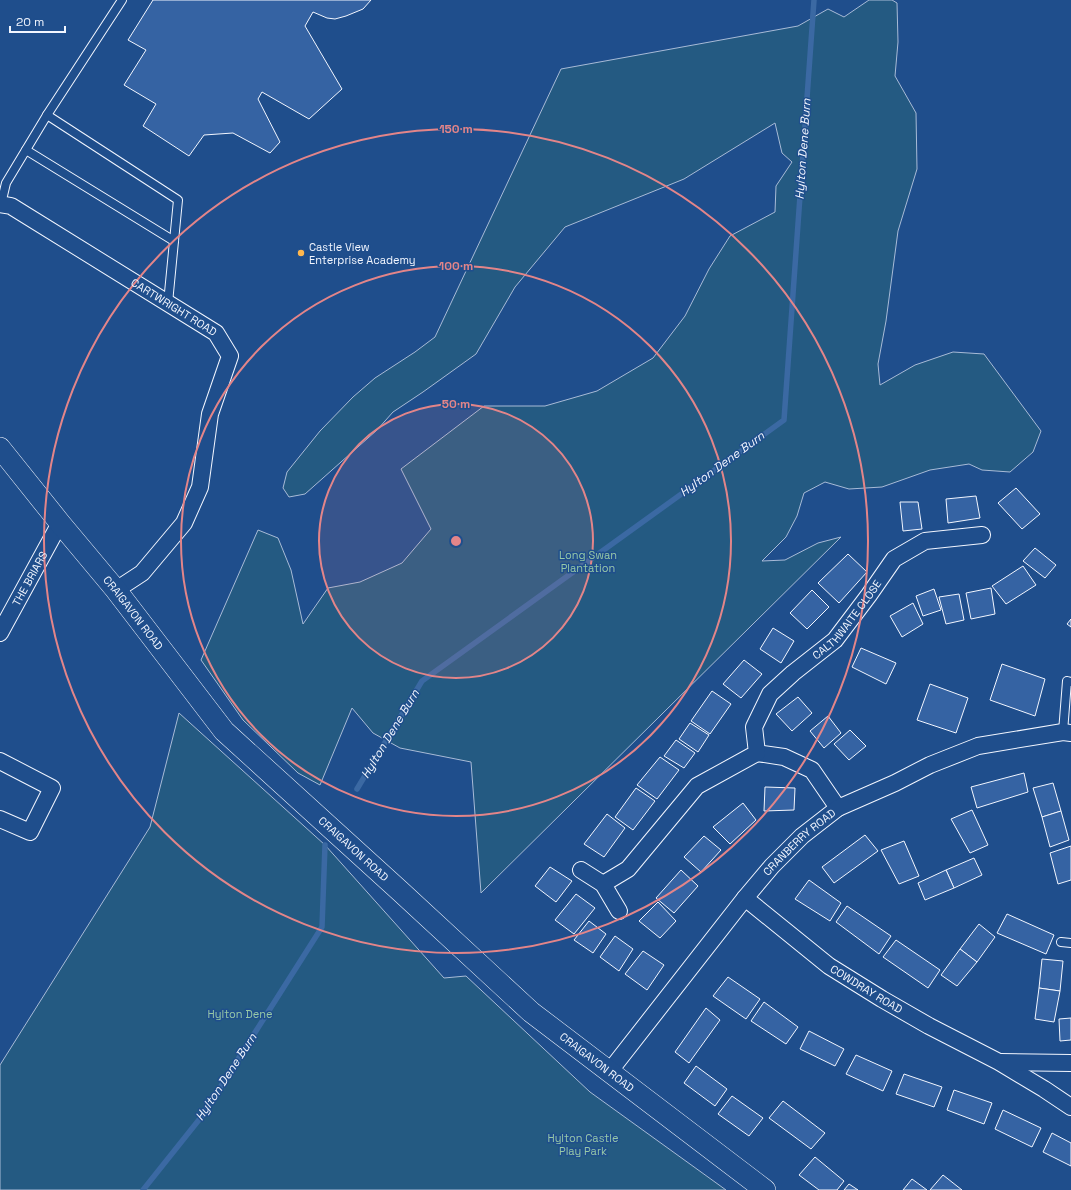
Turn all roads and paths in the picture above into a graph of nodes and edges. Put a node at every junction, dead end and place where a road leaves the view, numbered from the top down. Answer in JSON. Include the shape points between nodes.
{"nodes":[{"id":1,"x":122,"y":0,"type":"edge"},
{"id":2,"x":47,"y":115,"type":"junction"},
{"id":3,"x":26,"y":150,"type":"junction"},
{"id":4,"x":0,"y":204,"type":"edge"},
{"id":5,"x":174,"y":241,"type":"junction"},
{"id":6,"x":168,"y":303,"type":"junction"},
{"id":7,"x":0,"y":448,"type":"edge"},
{"id":8,"x":60,"y":523,"type":"junction"},
{"id":9,"x":982,"y":535,"type":"dead end"},
{"id":10,"x":116,"y":590,"type":"junction"},
{"id":11,"x":0,"y":633,"type":"edge"},
{"id":12,"x":1071,"y":682,"type":"edge"},
{"id":13,"x":1067,"y":733,"type":"edge"},
{"id":14,"x":757,"y":752,"type":"junction"},
{"id":15,"x":0,"y":761,"type":"edge"},
{"id":16,"x":838,"y":808,"type":"junction"},
{"id":17,"x":0,"y":819,"type":"edge"},
{"id":18,"x":581,"y":870,"type":"dead end"},
{"id":19,"x":603,"y":884,"type":"junction"},
{"id":20,"x":745,"y":898,"type":"junction"},
{"id":21,"x":619,"y":911,"type":"dead end"},
{"id":22,"x":1061,"y":942,"type":"dead end"},
{"id":23,"x":1071,"y":942,"type":"edge"},
{"id":24,"x":999,"y":1062,"type":"junction"},
{"id":25,"x":1071,"y":1063,"type":"edge"},
{"id":26,"x":609,"y":1072,"type":"junction"},
{"id":27,"x":1071,"y":1107,"type":"edge"},
{"id":28,"x":765,"y":1190,"type":"edge"}],
"edges":[{"from":1,"to":2,"type":"lane"},
{"from":2,"to":3,"type":"lane"},
{"from":2,"to":5,"type":"lane","via":[[178,200]]},
{"from":3,"to":4,"type":"lane","via":[[6,183]]},
{"from":3,"to":5,"type":"lane"},
{"from":4,"to":6,"type":"street","name":"CARTWRIGHT ROAD","via":[[10,206]]},
{"from":5,"to":6,"type":"lane"},
{"from":6,"to":10,"type":"street","name":"CARTWRIGHT ROAD","via":[[216,333],[230,356],[210,414],[200,487],[184,523],[142,573]]},
{"from":7,"to":8,"type":"street","name":"CRAIGAVON ROAD"},
{"from":8,"to":10,"type":"street","name":"CRAIGAVON ROAD"},
{"from":8,"to":11,"type":"street","name":"THE BRIARS"},
{"from":9,"to":14,"type":"street","name":"CALTHWAITE CLOSE","via":[[925,541],[894,559],[835,640],[770,694],[754,727]]},
{"from":10,"to":26,"type":"street","name":"CRAIGAVON ROAD","via":[[224,731],[531,1012]]},
{"from":12,"to":13,"type":"lane","via":[[1067,681]]},
{"from":13,"to":16,"type":"street","name":"CRANBERRY ROAD","via":[[978,746],[930,765]]},
{"from":14,"to":16,"type":"street","via":[[784,757],[812,770]]},
{"from":14,"to":19,"type":"street","via":[[697,786],[628,868]]},
{"from":15,"to":17,"type":"street","via":[[52,788],[30,832]]},
{"from":16,"to":20,"type":"street","name":"CRANBERRY ROAD","via":[[802,836]]},
{"from":18,"to":19,"type":"street"},
{"from":19,"to":21,"type":"street"},
{"from":20,"to":24,"type":"street","name":"COWDRAY ROAD","via":[[836,970],[929,1026]]},
{"from":20,"to":26,"type":"street","name":"CRANBERRY ROAD"},
{"from":22,"to":23,"type":"lane"},
{"from":24,"to":25,"type":"street","name":"COWDRAY ROAD"},
{"from":24,"to":27,"type":"street","name":"COWDRAY ROAD"},
{"from":26,"to":28,"type":"street","name":"CRAIGAVON ROAD"}]}
